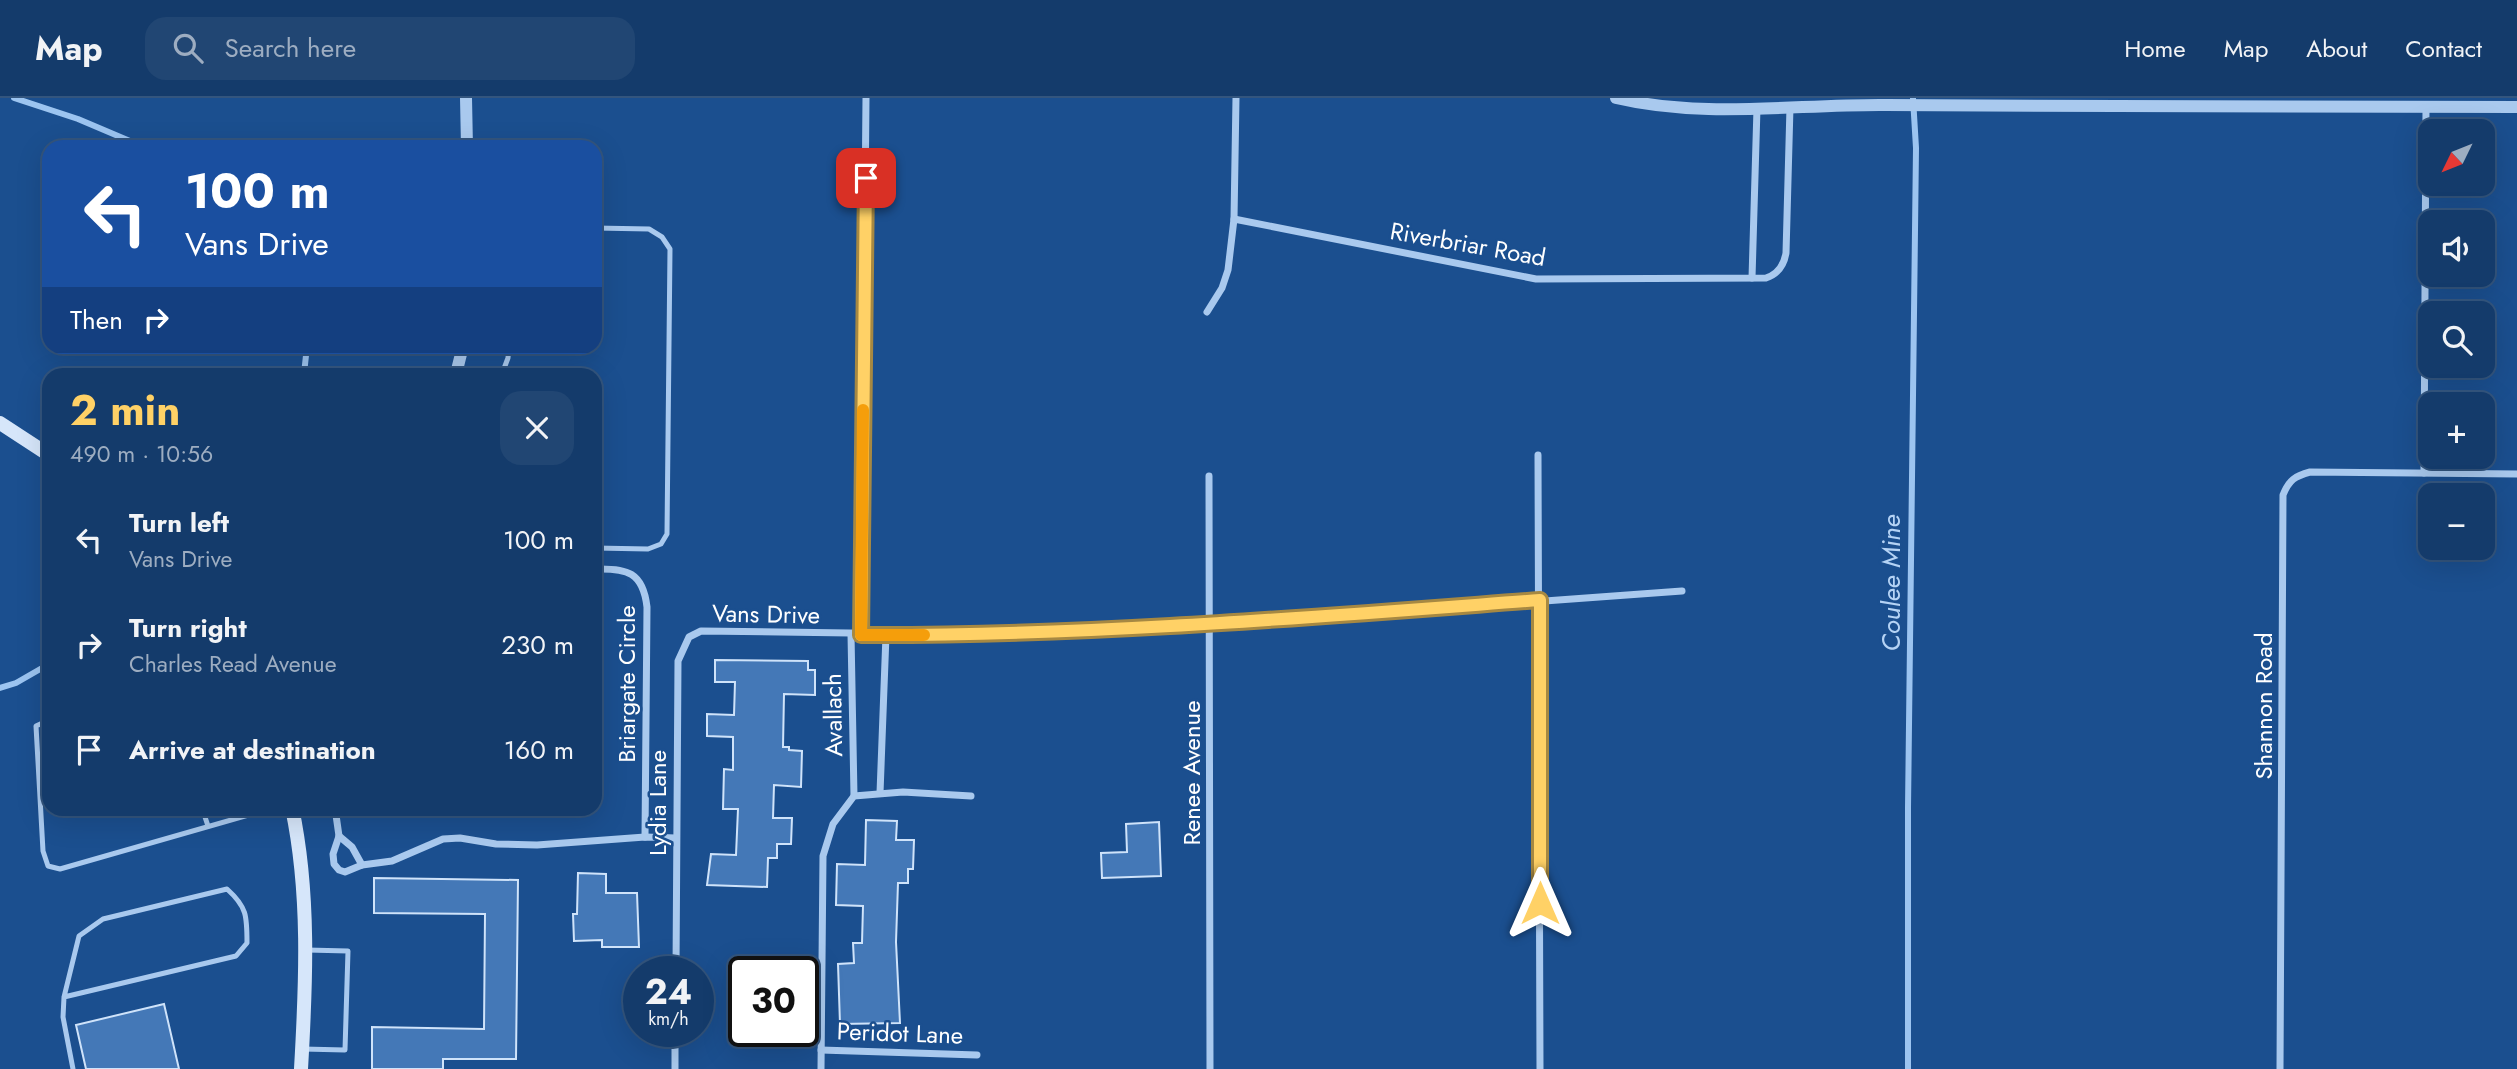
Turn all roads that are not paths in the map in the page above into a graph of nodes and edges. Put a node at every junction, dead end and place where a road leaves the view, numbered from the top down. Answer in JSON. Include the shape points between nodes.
{"nodes":[{"id":1,"x":466,"y":98,"type":"edge"},
{"id":2,"x":866,"y":98,"type":"edge"},
{"id":3,"x":1236,"y":98,"type":"edge"},
{"id":4,"x":1616,"y":98,"type":"edge"},
{"id":5,"x":1757,"y":103,"type":"edge"},
{"id":6,"x":1790,"y":107,"type":"junction"},
{"id":7,"x":2426,"y":107,"type":"junction"},
{"id":8,"x":2517,"y":107,"type":"edge"},
{"id":9,"x":467,"y":140,"type":"edge"},
{"id":10,"x":1234,"y":219,"type":"junction"},
{"id":11,"x":602,"y":228,"type":"edge"},
{"id":12,"x":1752,"y":278,"type":"junction"},
{"id":13,"x":1207,"y":312,"type":"dead end"},
{"id":14,"x":0,"y":423,"type":"edge"},
{"id":15,"x":42,"y":450,"type":"edge"},
{"id":16,"x":1538,"y":455,"type":"dead end"},
{"id":17,"x":2424,"y":473,"type":"junction"},
{"id":18,"x":2517,"y":474,"type":"edge"},
{"id":19,"x":1209,"y":476,"type":"dead end"},
{"id":20,"x":602,"y":548,"type":"edge"},
{"id":21,"x":602,"y":569,"type":"edge"},
{"id":22,"x":1682,"y":591,"type":"dead end"},
{"id":23,"x":1540,"y":600,"type":"junction"},
{"id":24,"x":1211,"y":625,"type":"junction"},
{"id":25,"x":851,"y":634,"type":"junction"},
{"id":26,"x":861,"y":635,"type":"junction"},
{"id":27,"x":886,"y":635,"type":"junction"},
{"id":28,"x":689,"y":637,"type":"joint"},
{"id":29,"x":42,"y":724,"type":"edge"},
{"id":30,"x":880,"y":793,"type":"junction"},
{"id":31,"x":854,"y":796,"type":"junction"},
{"id":32,"x":971,"y":796,"type":"dead end"},
{"id":33,"x":205,"y":816,"type":"edge"},
{"id":34,"x":244,"y":816,"type":"edge"},
{"id":35,"x":293,"y":816,"type":"edge"},
{"id":36,"x":336,"y":816,"type":"edge"},
{"id":37,"x":208,"y":826,"type":"junction"},
{"id":38,"x":339,"y":836,"type":"junction"},
{"id":39,"x":645,"y":837,"type":"junction"},
{"id":40,"x":676,"y":838,"type":"junction"},
{"id":41,"x":362,"y":865,"type":"junction"},
{"id":42,"x":304,"y":950,"type":"junction"},
{"id":43,"x":676,"y":956,"type":"edge"},
{"id":44,"x":64,"y":998,"type":"junction"},
{"id":45,"x":675,"y":1047,"type":"edge"},
{"id":46,"x":303,"y":1049,"type":"junction"},
{"id":47,"x":821,"y":1050,"type":"junction"},
{"id":48,"x":977,"y":1055,"type":"dead end"},
{"id":49,"x":73,"y":1069,"type":"edge"},
{"id":50,"x":302,"y":1069,"type":"edge"},
{"id":51,"x":675,"y":1069,"type":"edge"},
{"id":52,"x":821,"y":1069,"type":"edge"},
{"id":53,"x":1210,"y":1069,"type":"edge"},
{"id":54,"x":1540,"y":1069,"type":"edge"},
{"id":55,"x":2280,"y":1069,"type":"edge"}],
"edges":[{"from":1,"to":9,"type":"street"},
{"from":2,"to":26,"type":"street"},
{"from":3,"to":10,"type":"street"},
{"from":4,"to":5,"type":"street","via":[[1669,107]]},
{"from":5,"to":6,"type":"street"},
{"from":5,"to":12,"type":"street"},
{"from":6,"to":7,"type":"street"},
{"from":6,"to":12,"type":"street","name":"Riverbriar Road","via":[[1786,253],[1773,276]]},
{"from":7,"to":8,"type":"street"},
{"from":7,"to":17,"type":"street"},
{"from":10,"to":12,"type":"street","name":"Riverbriar Road","via":[[1536,279]]},
{"from":10,"to":13,"type":"street","via":[[1228,270]]},
{"from":11,"to":20,"type":"lane","via":[[649,229],[670,249],[667,534],[662,544],[648,549]]},
{"from":14,"to":15,"type":"main road"},
{"from":16,"to":23,"type":"street"},
{"from":17,"to":18,"type":"street","name":"Shannon Road"},
{"from":17,"to":55,"type":"street","name":"Shannon Road","via":[[2310,472],[2292,479],[2283,495]]},
{"from":19,"to":24,"type":"street","name":"Renee Avenue"},
{"from":21,"to":39,"type":"street","name":"Briargate Circle","via":[[627,571],[646,592]]},
{"from":22,"to":23,"type":"street","name":"Vans Drive"},
{"from":23,"to":24,"type":"street","name":"Vans Drive"},
{"from":23,"to":54,"type":"street"},
{"from":24,"to":27,"type":"street","name":"Vans Drive"},
{"from":24,"to":53,"type":"street","name":"Renee Avenue"},
{"from":25,"to":26,"type":"street","name":"Vans Drive"},
{"from":25,"to":28,"type":"street","name":"Vans Drive","via":[[701,631]]},
{"from":25,"to":31,"type":"street","name":"Avallach"},
{"from":26,"to":27,"type":"street","name":"Vans Drive"},
{"from":27,"to":30,"type":"street","name":"Avallach"},
{"from":28,"to":40,"type":"street","name":"Lydia Lane","via":[[678,661]]},
{"from":29,"to":37,"type":"lane","via":[[37,726],[43,851],[48,866],[60,869]]},
{"from":30,"to":31,"type":"street"},
{"from":30,"to":32,"type":"street"},
{"from":31,"to":47,"type":"street","via":[[833,824],[823,856]]},
{"from":33,"to":37,"type":"lane"},
{"from":34,"to":37,"type":"lane"},
{"from":35,"to":42,"type":"main road"},
{"from":36,"to":38,"type":"street"},
{"from":38,"to":41,"type":"street"},
{"from":38,"to":41,"type":"street","via":[[334,864],[345,872]]},
{"from":39,"to":40,"type":"street"},
{"from":39,"to":41,"type":"street","via":[[537,845],[443,839],[392,861]]},
{"from":40,"to":43,"type":"street","name":"Lydia Lane"},
{"from":42,"to":46,"type":"main road"},
{"from":42,"to":46,"type":"lane","via":[[348,951],[345,1050]]},
{"from":44,"to":44,"type":"lane","via":[[236,956],[247,943],[241,901],[227,889],[103,919],[79,936]]},
{"from":44,"to":49,"type":"lane"},
{"from":45,"to":51,"type":"street"},
{"from":46,"to":50,"type":"main road"},
{"from":47,"to":48,"type":"street","name":"Peridot Lane"},
{"from":47,"to":52,"type":"street"}]}
